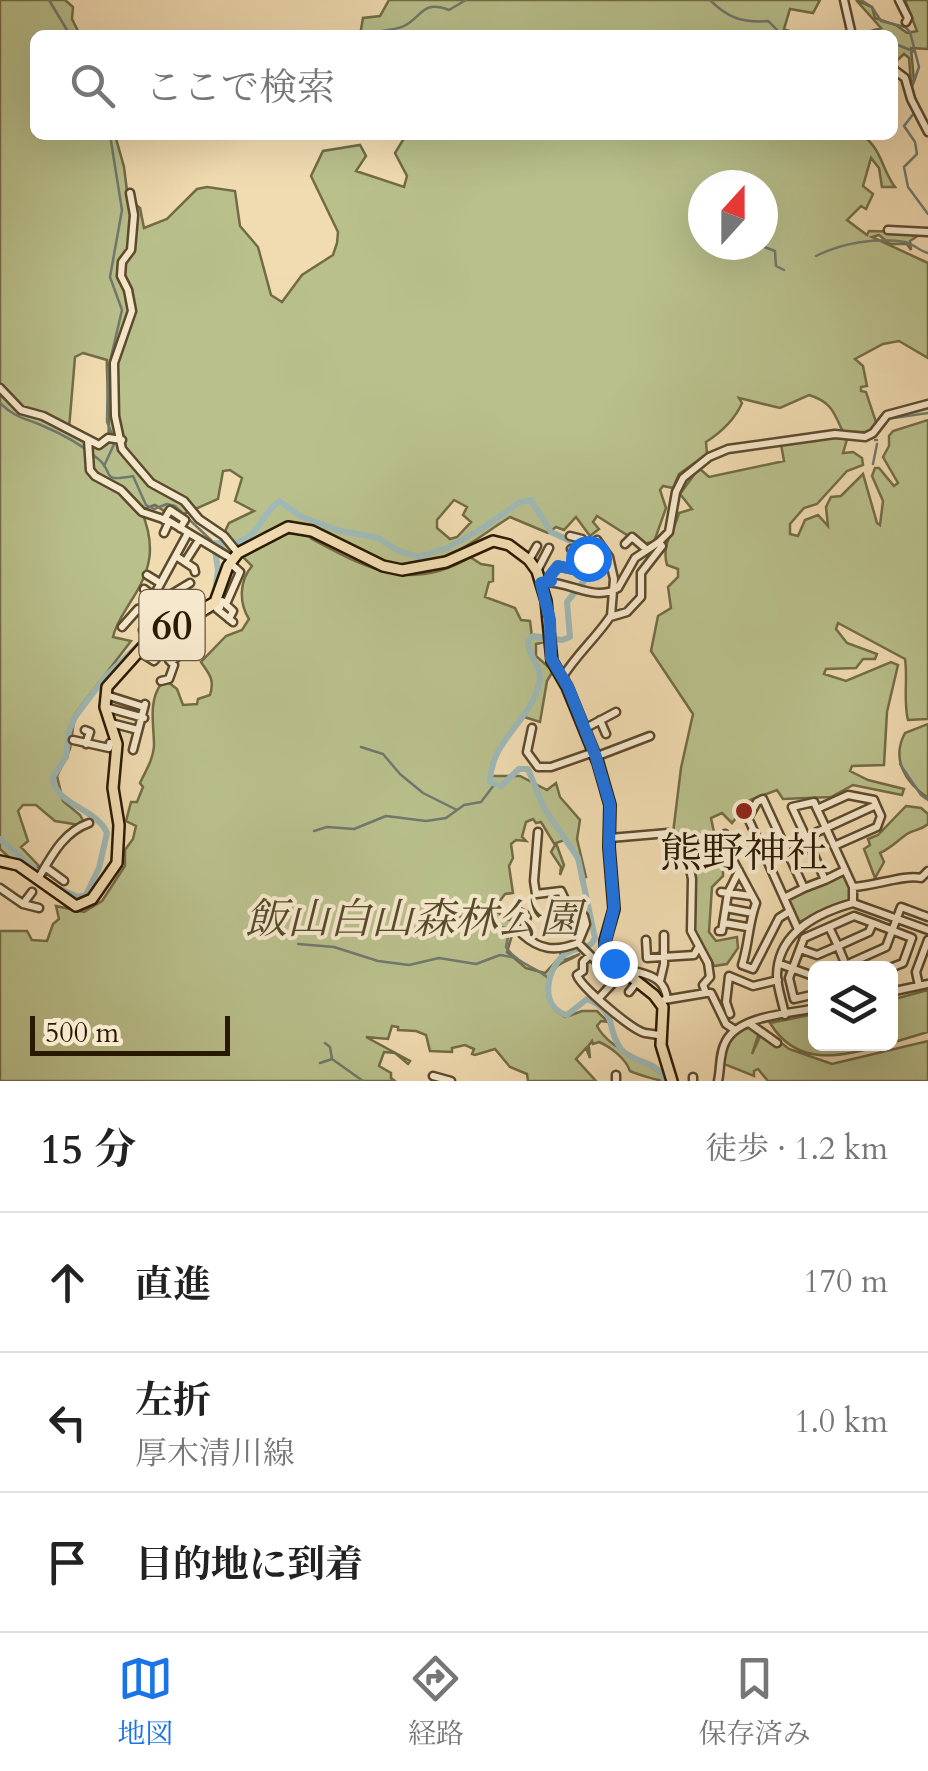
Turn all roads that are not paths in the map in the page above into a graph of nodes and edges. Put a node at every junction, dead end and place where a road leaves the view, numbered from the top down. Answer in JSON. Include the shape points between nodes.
{"nodes":[{"id":1,"x":844,"y":0,"type":"edge"},
{"id":2,"x":899,"y":6,"type":"edge"},
{"id":3,"x":847,"y":13,"type":"junction"},
{"id":4,"x":861,"y":16,"type":"dead end"},
{"id":5,"x":906,"y":20,"type":"dead end"},
{"id":6,"x":851,"y":30,"type":"edge"},
{"id":7,"x":898,"y":73,"type":"edge"},
{"id":8,"x":928,"y":132,"type":"edge"},
{"id":9,"x":130,"y":193,"type":"dead end"},
{"id":10,"x":888,"y":230,"type":"dead end"},
{"id":11,"x":928,"y":232,"type":"edge"},
{"id":12,"x":0,"y":388,"type":"edge"},
{"id":13,"x":928,"y":404,"type":"edge"},
{"id":14,"x":88,"y":440,"type":"junction"},
{"id":15,"x":122,"y":440,"type":"junction"},
{"id":16,"x":167,"y":521,"type":"junction"},
{"id":17,"x":184,"y":531,"type":"junction"},
{"id":18,"x":164,"y":533,"type":"dead end"},
{"id":19,"x":575,"y":538,"type":"dead end"},
{"id":20,"x":598,"y":540,"type":"dead end"},
{"id":21,"x":200,"y":541,"type":"junction"},
{"id":22,"x":659,"y":542,"type":"junction"},
{"id":23,"x":624,"y":544,"type":"dead end"},
{"id":24,"x":537,"y":546,"type":"dead end"},
{"id":25,"x":549,"y":548,"type":"dead end"},
{"id":26,"x":646,"y":549,"type":"junction"},
{"id":27,"x":176,"y":556,"type":"junction"},
{"id":28,"x":233,"y":556,"type":"junction"},
{"id":29,"x":185,"y":562,"type":"junction"},
{"id":30,"x":534,"y":566,"type":"junction"},
{"id":31,"x":195,"y":572,"type":"dead end"},
{"id":32,"x":147,"y":576,"type":"dead end"},
{"id":33,"x":548,"y":580,"type":"junction"},
{"id":34,"x":160,"y":582,"type":"junction"},
{"id":35,"x":190,"y":583,"type":"dead end"},
{"id":36,"x":144,"y":589,"type":"dead end"},
{"id":37,"x":613,"y":592,"type":"junction"},
{"id":38,"x":153,"y":594,"type":"junction"},
{"id":39,"x":160,"y":601,"type":"junction"},
{"id":40,"x":225,"y":603,"type":"junction"},
{"id":41,"x":208,"y":609,"type":"junction"},
{"id":42,"x":144,"y":611,"type":"junction"},
{"id":43,"x":612,"y":616,"type":"junction"},
{"id":44,"x":231,"y":621,"type":"dead end"},
{"id":45,"x":122,"y":627,"type":"dead end"},
{"id":46,"x":148,"y":636,"type":"junction"},
{"id":47,"x":607,"y":636,"type":"dead end"},
{"id":48,"x":593,"y":642,"type":"junction"},
{"id":49,"x":168,"y":648,"type":"junction"},
{"id":50,"x":187,"y":649,"type":"dead end"},
{"id":51,"x":138,"y":651,"type":"junction"},
{"id":52,"x":174,"y":666,"type":"junction"},
{"id":53,"x":562,"y":678,"type":"junction"},
{"id":54,"x":161,"y":681,"type":"dead end"},
{"id":55,"x":104,"y":695,"type":"junction"},
{"id":56,"x":105,"y":707,"type":"junction"},
{"id":57,"x":616,"y":712,"type":"dead end"},
{"id":58,"x":144,"y":718,"type":"junction"},
{"id":59,"x":600,"y":720,"type":"junction"},
{"id":60,"x":111,"y":723,"type":"junction"},
{"id":61,"x":532,"y":728,"type":"dead end"},
{"id":62,"x":583,"y":729,"type":"junction"},
{"id":63,"x":84,"y":730,"type":"dead end"},
{"id":64,"x":138,"y":730,"type":"junction"},
{"id":65,"x":606,"y":734,"type":"dead end"},
{"id":66,"x":650,"y":736,"type":"dead end"},
{"id":67,"x":73,"y":740,"type":"dead end"},
{"id":68,"x":135,"y":740,"type":"junction"},
{"id":69,"x":117,"y":743,"type":"junction"},
{"id":70,"x":85,"y":747,"type":"junction"},
{"id":71,"x":594,"y":754,"type":"junction"},
{"id":72,"x":876,"y":805,"type":"junction"},
{"id":73,"x":818,"y":808,"type":"junction"},
{"id":74,"x":89,"y":824,"type":"dead end"},
{"id":75,"x":826,"y":828,"type":"junction"},
{"id":76,"x":538,"y":832,"type":"dead end"},
{"id":77,"x":806,"y":837,"type":"junction"},
{"id":78,"x":610,"y":838,"type":"junction"},
{"id":79,"x":722,"y":840,"type":"dead end"},
{"id":80,"x":785,"y":846,"type":"junction"},
{"id":81,"x":834,"y":846,"type":"junction"},
{"id":82,"x":765,"y":855,"type":"junction"},
{"id":83,"x":0,"y":861,"type":"edge"},
{"id":84,"x":45,"y":867,"type":"junction"},
{"id":85,"x":740,"y":870,"type":"junction"},
{"id":86,"x":845,"y":870,"type":"junction"},
{"id":87,"x":928,"y":871,"type":"edge"},
{"id":88,"x":38,"y":878,"type":"junction"},
{"id":89,"x":825,"y":880,"type":"junction"},
{"id":90,"x":64,"y":881,"type":"dead end"},
{"id":91,"x":0,"y":888,"type":"edge"},
{"id":92,"x":804,"y":888,"type":"junction"},
{"id":93,"x":853,"y":888,"type":"junction"},
{"id":94,"x":751,"y":891,"type":"junction"},
{"id":95,"x":32,"y":892,"type":"dead end"},
{"id":96,"x":725,"y":892,"type":"junction"},
{"id":97,"x":784,"y":898,"type":"junction"},
{"id":98,"x":853,"y":903,"type":"junction"},
{"id":99,"x":23,"y":904,"type":"junction"},
{"id":100,"x":39,"y":908,"type":"dead end"},
{"id":101,"x":519,"y":912,"type":"dead end"},
{"id":102,"x":753,"y":912,"type":"junction"},
{"id":103,"x":786,"y":915,"type":"junction"},
{"id":104,"x":928,"y":917,"type":"edge"},
{"id":105,"x":897,"y":918,"type":"junction"},
{"id":106,"x":722,"y":919,"type":"junction"},
{"id":107,"x":872,"y":923,"type":"junction"},
{"id":108,"x":750,"y":926,"type":"junction"},
{"id":109,"x":798,"y":927,"type":"junction"},
{"id":110,"x":829,"y":927,"type":"junction"},
{"id":111,"x":892,"y":930,"type":"junction"},
{"id":112,"x":928,"y":930,"type":"edge"},
{"id":113,"x":664,"y":935,"type":"dead end"},
{"id":114,"x":928,"y":940,"type":"edge"},
{"id":115,"x":578,"y":944,"type":"junction"},
{"id":116,"x":664,"y":945,"type":"junction"},
{"id":117,"x":838,"y":946,"type":"junction"},
{"id":118,"x":698,"y":948,"type":"junction"},
{"id":119,"x":800,"y":950,"type":"junction"},
{"id":120,"x":589,"y":955,"type":"junction"},
{"id":121,"x":664,"y":957,"type":"junction"},
{"id":122,"x":842,"y":961,"type":"edge"},
{"id":123,"x":858,"y":961,"type":"edge"},
{"id":124,"x":614,"y":963,"type":"junction"},
{"id":125,"x":780,"y":964,"type":"junction"},
{"id":126,"x":898,"y":964,"type":"edge"},
{"id":127,"x":793,"y":969,"type":"junction"},
{"id":128,"x":624,"y":970,"type":"junction"},
{"id":129,"x":808,"y":975,"type":"edge"},
{"id":130,"x":635,"y":980,"type":"junction"},
{"id":131,"x":778,"y":980,"type":"junction"},
{"id":132,"x":660,"y":981,"type":"junction"},
{"id":133,"x":928,"y":984,"type":"edge"},
{"id":134,"x":919,"y":986,"type":"junction"},
{"id":135,"x":898,"y":990,"type":"edge"},
{"id":136,"x":629,"y":992,"type":"dead end"},
{"id":137,"x":706,"y":993,"type":"junction"},
{"id":138,"x":808,"y":996,"type":"edge"},
{"id":139,"x":599,"y":998,"type":"junction"},
{"id":140,"x":664,"y":1001,"type":"junction"},
{"id":141,"x":729,"y":1010,"type":"dead end"},
{"id":142,"x":808,"y":1010,"type":"edge"},
{"id":143,"x":786,"y":1015,"type":"junction"},
{"id":144,"x":749,"y":1023,"type":"junction"},
{"id":145,"x":736,"y":1030,"type":"junction"},
{"id":146,"x":661,"y":1036,"type":"junction"},
{"id":147,"x":777,"y":1043,"type":"dead end"},
{"id":148,"x":433,"y":1076,"type":"dead end"},
{"id":149,"x":451,"y":1081,"type":"edge"},
{"id":150,"x":672,"y":1081,"type":"edge"},
{"id":151,"x":718,"y":1081,"type":"edge"}],
"edges":[{"from":1,"to":3,"type":"street"},
{"from":2,"to":5,"type":"street"},
{"from":3,"to":4,"type":"street"},
{"from":3,"to":6,"type":"street"},
{"from":7,"to":8,"type":"street"},
{"from":9,"to":15,"type":"street","via":[[131,250],[121,276],[132,311],[114,363]]},
{"from":10,"to":11,"type":"street"},
{"from":12,"to":14,"type":"street","via":[[21,410]]},
{"from":13,"to":22,"type":"street","via":[[887,415],[865,437],[835,434],[712,455],[681,481],[670,528]]},
{"from":14,"to":15,"type":"street"},
{"from":14,"to":16,"type":"street","via":[[92,472],[142,512]]},
{"from":15,"to":28,"type":"street","via":[[123,454],[151,483],[226,537]]},
{"from":16,"to":17,"type":"street"},
{"from":16,"to":18,"type":"street"},
{"from":17,"to":21,"type":"street"},
{"from":17,"to":27,"type":"street"},
{"from":19,"to":33,"type":"street","via":[[571,548],[586,554],[590,566],[558,564]]},
{"from":20,"to":37,"type":"street","via":[[609,557]]},
{"from":21,"to":28,"type":"street"},
{"from":21,"to":29,"type":"street"},
{"from":22,"to":26,"type":"street"},
{"from":22,"to":43,"type":"street","via":[[640,577],[642,596]]},
{"from":23,"to":26,"type":"street","via":[[632,537]]},
{"from":24,"to":30,"type":"street"},
{"from":25,"to":30,"type":"street"},
{"from":26,"to":37,"type":"street"},
{"from":27,"to":29,"type":"street"},
{"from":27,"to":34,"type":"street"},
{"from":28,"to":30,"type":"main road","number":"60","via":[[296,526],[397,570],[438,564],[493,541]]},
{"from":28,"to":40,"type":"street","via":[[240,572]]},
{"from":28,"to":41,"type":"main road","number":"60","via":[[220,596]]},
{"from":29,"to":31,"type":"street"},
{"from":30,"to":33,"type":"main road"},
{"from":32,"to":34,"type":"street"},
{"from":33,"to":37,"type":"street","via":[[598,595]]},
{"from":33,"to":53,"type":"main road","via":[[553,664]]},
{"from":34,"to":38,"type":"street"},
{"from":35,"to":39,"type":"street"},
{"from":36,"to":38,"type":"street"},
{"from":37,"to":43,"type":"street"},
{"from":38,"to":39,"type":"street"},
{"from":38,"to":42,"type":"street"},
{"from":39,"to":42,"type":"street"},
{"from":40,"to":41,"type":"street"},
{"from":40,"to":44,"type":"street","via":[[218,609]]},
{"from":41,"to":46,"type":"main road","number":"60"},
{"from":41,"to":49,"type":"street"},
{"from":42,"to":45,"type":"street"},
{"from":42,"to":46,"type":"street"},
{"from":43,"to":48,"type":"street"},
{"from":46,"to":51,"type":"main road","number":"60"},
{"from":47,"to":48,"type":"street"},
{"from":48,"to":53,"type":"street"},
{"from":49,"to":51,"type":"street","via":[[154,661]]},
{"from":49,"to":52,"type":"street"},
{"from":50,"to":52,"type":"street"},
{"from":51,"to":55,"type":"main road","number":"60"},
{"from":52,"to":54,"type":"street"},
{"from":53,"to":62,"type":"main road"},
{"from":55,"to":56,"type":"main road","number":"60"},
{"from":55,"to":58,"type":"street","via":[[145,706]]},
{"from":56,"to":58,"type":"street"},
{"from":56,"to":60,"type":"main road","number":"60"},
{"from":57,"to":59,"type":"street"},
{"from":58,"to":64,"type":"street"},
{"from":59,"to":62,"type":"street"},
{"from":59,"to":65,"type":"street"},
{"from":60,"to":64,"type":"street"},
{"from":60,"to":69,"type":"main road","number":"60"},
{"from":61,"to":71,"type":"street","via":[[527,752],[538,768]]},
{"from":62,"to":71,"type":"main road"},
{"from":63,"to":70,"type":"street","via":[[90,732]]},
{"from":64,"to":68,"type":"street"},
{"from":66,"to":71,"type":"street"},
{"from":67,"to":70,"type":"street"},
{"from":68,"to":69,"type":"street"},
{"from":68,"to":69,"type":"street","via":[[135,750]]},
{"from":69,"to":70,"type":"street"},
{"from":69,"to":88,"type":"main road","number":"60","via":[[113,788],[119,832],[112,874],[82,906]]},
{"from":71,"to":78,"type":"main road","via":[[610,805]]},
{"from":72,"to":73,"type":"street","via":[[848,795]]},
{"from":72,"to":75,"type":"street"},
{"from":72,"to":81,"type":"street","via":[[877,827]]},
{"from":73,"to":75,"type":"street"},
{"from":73,"to":77,"type":"street","via":[[814,802],[792,807]]},
{"from":74,"to":84,"type":"street","via":[[49,849]]},
{"from":75,"to":77,"type":"street"},
{"from":75,"to":81,"type":"street"},
{"from":76,"to":115,"type":"street","via":[[536,894],[560,891],[584,916]]},
{"from":77,"to":80,"type":"street"},
{"from":77,"to":89,"type":"street"},
{"from":78,"to":118,"type":"street","via":[[668,833],[687,854]]},
{"from":78,"to":124,"type":"main road","via":[[614,908],[604,947]]},
{"from":79,"to":85,"type":"street"},
{"from":80,"to":82,"type":"street"},
{"from":80,"to":82,"type":"street","via":[[763,799],[748,818]]},
{"from":80,"to":92,"type":"street"},
{"from":81,"to":86,"type":"street"},
{"from":82,"to":97,"type":"street"},
{"from":83,"to":88,"type":"main road","number":"60"},
{"from":84,"to":88,"type":"street"},
{"from":84,"to":90,"type":"street"},
{"from":85,"to":94,"type":"street"},
{"from":85,"to":96,"type":"street"},
{"from":86,"to":89,"type":"street"},
{"from":86,"to":93,"type":"street"},
{"from":87,"to":93,"type":"street","via":[[921,878],[908,874]]},
{"from":89,"to":92,"type":"street"},
{"from":91,"to":99,"type":"street"},
{"from":92,"to":97,"type":"street"},
{"from":93,"to":98,"type":"street"},
{"from":94,"to":96,"type":"street"},
{"from":94,"to":102,"type":"street"},
{"from":95,"to":99,"type":"street"},
{"from":96,"to":106,"type":"street"},
{"from":97,"to":103,"type":"street"},
{"from":98,"to":105,"type":"street"},
{"from":98,"to":109,"type":"street"},
{"from":99,"to":100,"type":"street"},
{"from":101,"to":115,"type":"street","via":[[527,916],[522,934],[534,945]]},
{"from":102,"to":106,"type":"street"},
{"from":102,"to":108,"type":"street"},
{"from":103,"to":108,"type":"street","via":[[753,969],[742,965]]},
{"from":103,"to":109,"type":"street"},
{"from":104,"to":105,"type":"street","via":[[901,907]]},
{"from":105,"to":111,"type":"street"},
{"from":105,"to":112,"type":"street"},
{"from":106,"to":108,"type":"street"},
{"from":107,"to":110,"type":"street","via":[[854,916]]},
{"from":107,"to":111,"type":"street"},
{"from":107,"to":117,"type":"street","via":[[869,932]]},
{"from":109,"to":125,"type":"street"},
{"from":110,"to":117,"type":"street"},
{"from":110,"to":119,"type":"street","via":[[804,938]]},
{"from":111,"to":123,"type":"street","via":[[886,947]]},
{"from":111,"to":126,"type":"street","via":[[912,938]]},
{"from":113,"to":116,"type":"street"},
{"from":114,"to":134,"type":"street","via":[[916,972]]},
{"from":115,"to":120,"type":"street"},
{"from":116,"to":121,"type":"street"},
{"from":116,"to":121,"type":"street","via":[[646,943],[646,958]]},
{"from":117,"to":119,"type":"street","via":[[817,956]]},
{"from":117,"to":122,"type":"street"},
{"from":118,"to":121,"type":"street","via":[[694,955]]},
{"from":118,"to":137,"type":"street","via":[[708,968]]},
{"from":119,"to":127,"type":"street"},
{"from":120,"to":124,"type":"street","via":[[603,966]]},
{"from":120,"to":139,"type":"street","via":[[577,976]]},
{"from":121,"to":132,"type":"street"},
{"from":124,"to":128,"type":"main road"},
{"from":125,"to":127,"type":"street"},
{"from":125,"to":131,"type":"street"},
{"from":127,"to":129,"type":"street"},
{"from":127,"to":138,"type":"street","via":[[794,999]]},
{"from":128,"to":130,"type":"main road"},
{"from":128,"to":139,"type":"street"},
{"from":130,"to":132,"type":"street","via":[[638,972]]},
{"from":130,"to":136,"type":"street"},
{"from":130,"to":140,"type":"main road"},
{"from":131,"to":141,"type":"street","via":[[753,986],[728,975]]},
{"from":131,"to":143,"type":"street"},
{"from":132,"to":140,"type":"street"},
{"from":133,"to":134,"type":"street"},
{"from":134,"to":135,"type":"street"},
{"from":137,"to":140,"type":"street"},
{"from":137,"to":145,"type":"street"},
{"from":139,"to":146,"type":"street","via":[[619,1018]]},
{"from":140,"to":146,"type":"main road"},
{"from":142,"to":143,"type":"street"},
{"from":143,"to":144,"type":"street"},
{"from":144,"to":145,"type":"street"},
{"from":144,"to":147,"type":"street"},
{"from":145,"to":151,"type":"street","via":[[724,1046]]},
{"from":146,"to":150,"type":"main road"},
{"from":148,"to":149,"type":"street"}]}
